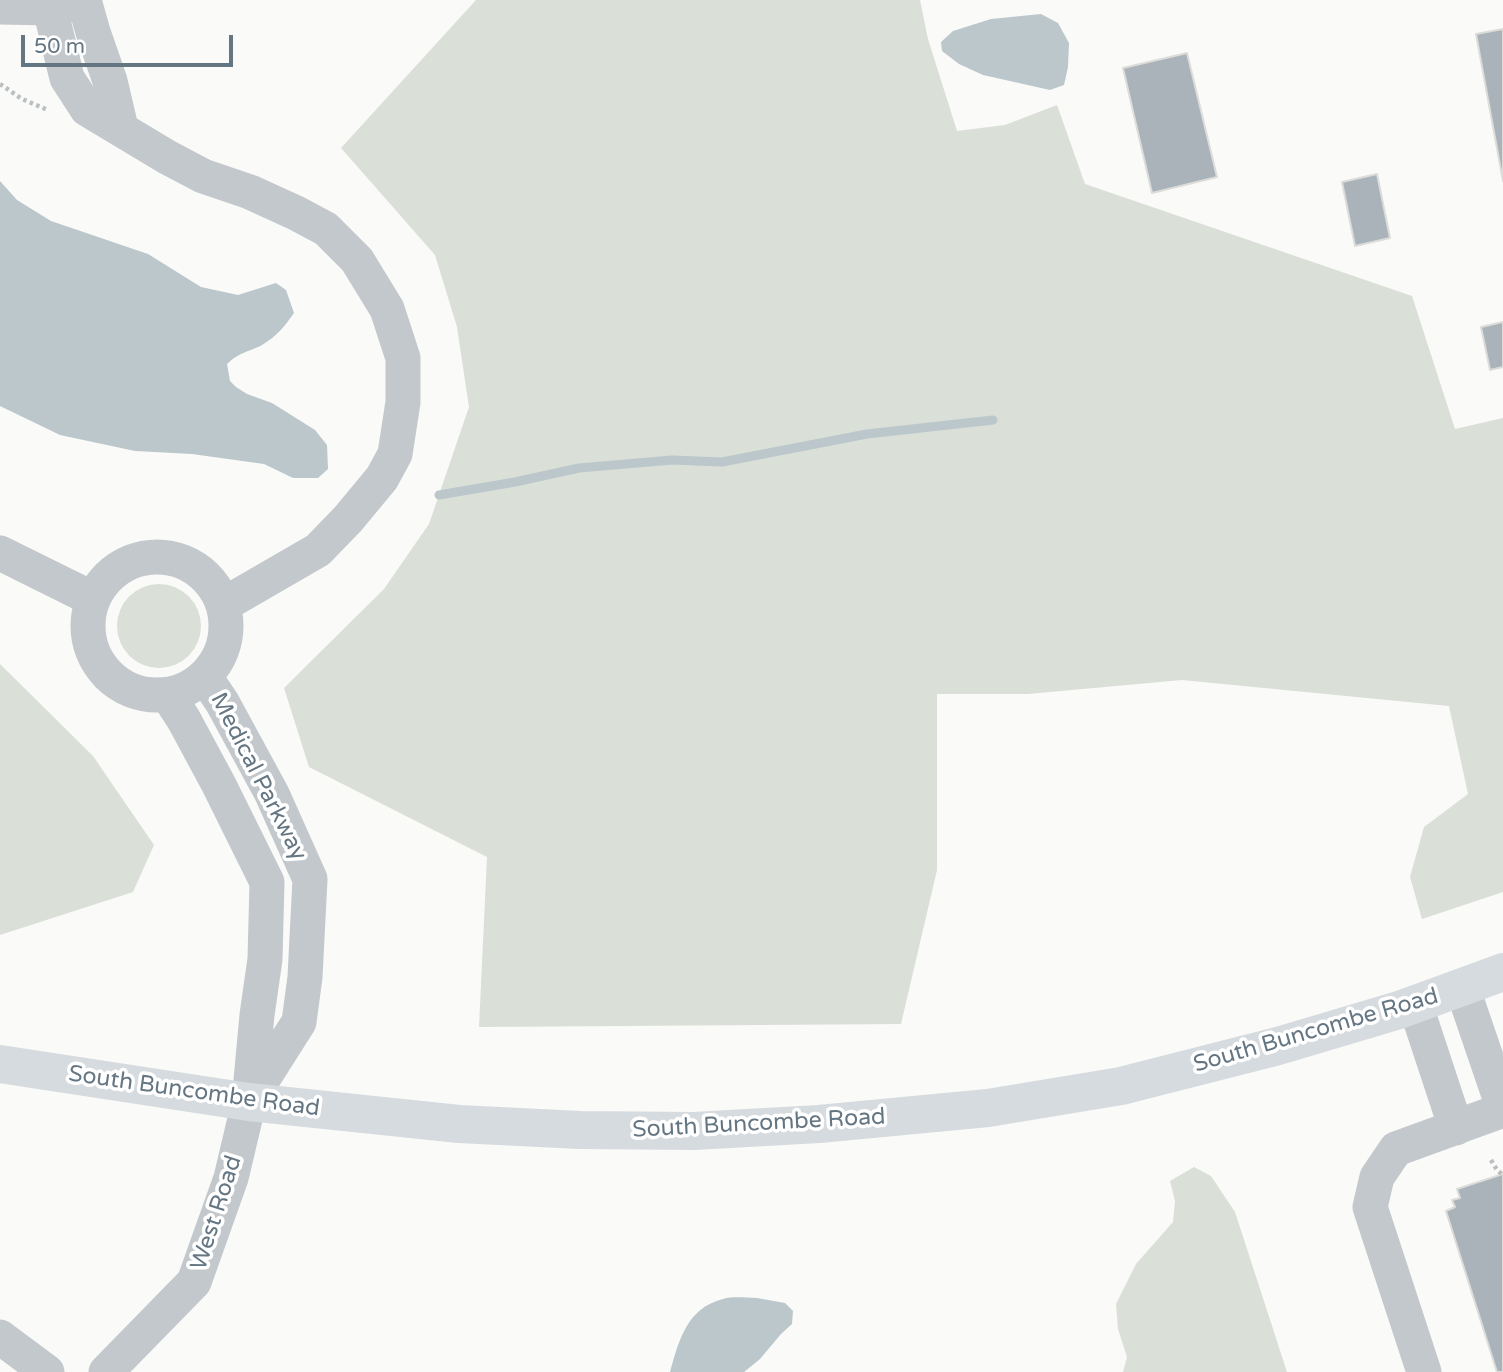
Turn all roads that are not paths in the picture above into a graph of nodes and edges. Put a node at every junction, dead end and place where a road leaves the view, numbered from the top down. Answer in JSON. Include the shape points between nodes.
{"nodes":[{"id":1,"x":90,"y":1,"type":"edge"},
{"id":2,"x":49,"y":4,"type":"edge"},
{"id":3,"x":0,"y":7,"type":"edge"},
{"id":4,"x":121,"y":128,"type":"junction"},
{"id":5,"x":0,"y":553,"type":"edge"},
{"id":6,"x":93,"y":599,"type":"junction"},
{"id":7,"x":223,"y":605,"type":"junction"},
{"id":8,"x":205,"y":677,"type":"junction"},
{"id":9,"x":169,"y":695,"type":"junction"},
{"id":10,"x":1503,"y":972,"type":"edge"},
{"id":11,"x":1462,"y":987,"type":"junction"},
{"id":12,"x":1415,"y":1004,"type":"junction"},
{"id":13,"x":0,"y":1064,"type":"edge"},
{"id":14,"x":249,"y":1102,"type":"junction"},
{"id":15,"x":1503,"y":1109,"type":"edge"},
{"id":16,"x":1456,"y":1128,"type":"junction"},
{"id":17,"x":0,"y":1337,"type":"edge"},
{"id":18,"x":47,"y":1372,"type":"edge"},
{"id":19,"x":106,"y":1372,"type":"edge"},
{"id":20,"x":1424,"y":1372,"type":"edge"}],
"edges":[{"from":1,"to":2,"type":"street"},
{"from":1,"to":4,"type":"street","via":[[93,32]]},
{"from":2,"to":3,"type":"street"},
{"from":2,"to":4,"type":"street","via":[[67,78],[87,108]]},
{"from":4,"to":7,"type":"street","via":[[203,176],[250,192],[326,229],[357,260],[387,309],[402,358],[404,402],[395,454],[382,478],[318,550]]},
{"from":5,"to":6,"type":"street"},
{"from":6,"to":7,"type":"street","via":[[106,578],[125,564],[148,557],[172,558],[212,583]]},
{"from":6,"to":9,"type":"street","via":[[89,640],[109,677],[127,689]]},
{"from":7,"to":8,"type":"street","name":"Medical Parkway","via":[[224,643]]},
{"from":8,"to":9,"type":"street","name":"Medical Parkway"},
{"from":8,"to":14,"type":"street","name":"Medical Parkway","via":[[272,794],[310,879],[299,1022]]},
{"from":9,"to":14,"type":"street","name":"Medical Parkway","via":[[267,882],[265,959]]},
{"from":10,"to":11,"type":"main road","name":"South Buncombe Road"},
{"from":11,"to":12,"type":"main road","name":"South Buncombe Road"},
{"from":11,"to":15,"type":"street"},
{"from":12,"to":14,"type":"main road","name":"South Buncombe Road","via":[[1278,1046],[1121,1086],[988,1108],[832,1123],[694,1131],[580,1130],[459,1124]]},
{"from":12,"to":16,"type":"street"},
{"from":13,"to":14,"type":"main road","name":"South Buncombe Road"},
{"from":14,"to":19,"type":"street","name":"West Road","via":[[231,1178],[194,1282]]},
{"from":15,"to":16,"type":"street"},
{"from":16,"to":20,"type":"street","via":[[1396,1149],[1377,1177],[1370,1207]]},
{"from":17,"to":18,"type":"street"}]}
